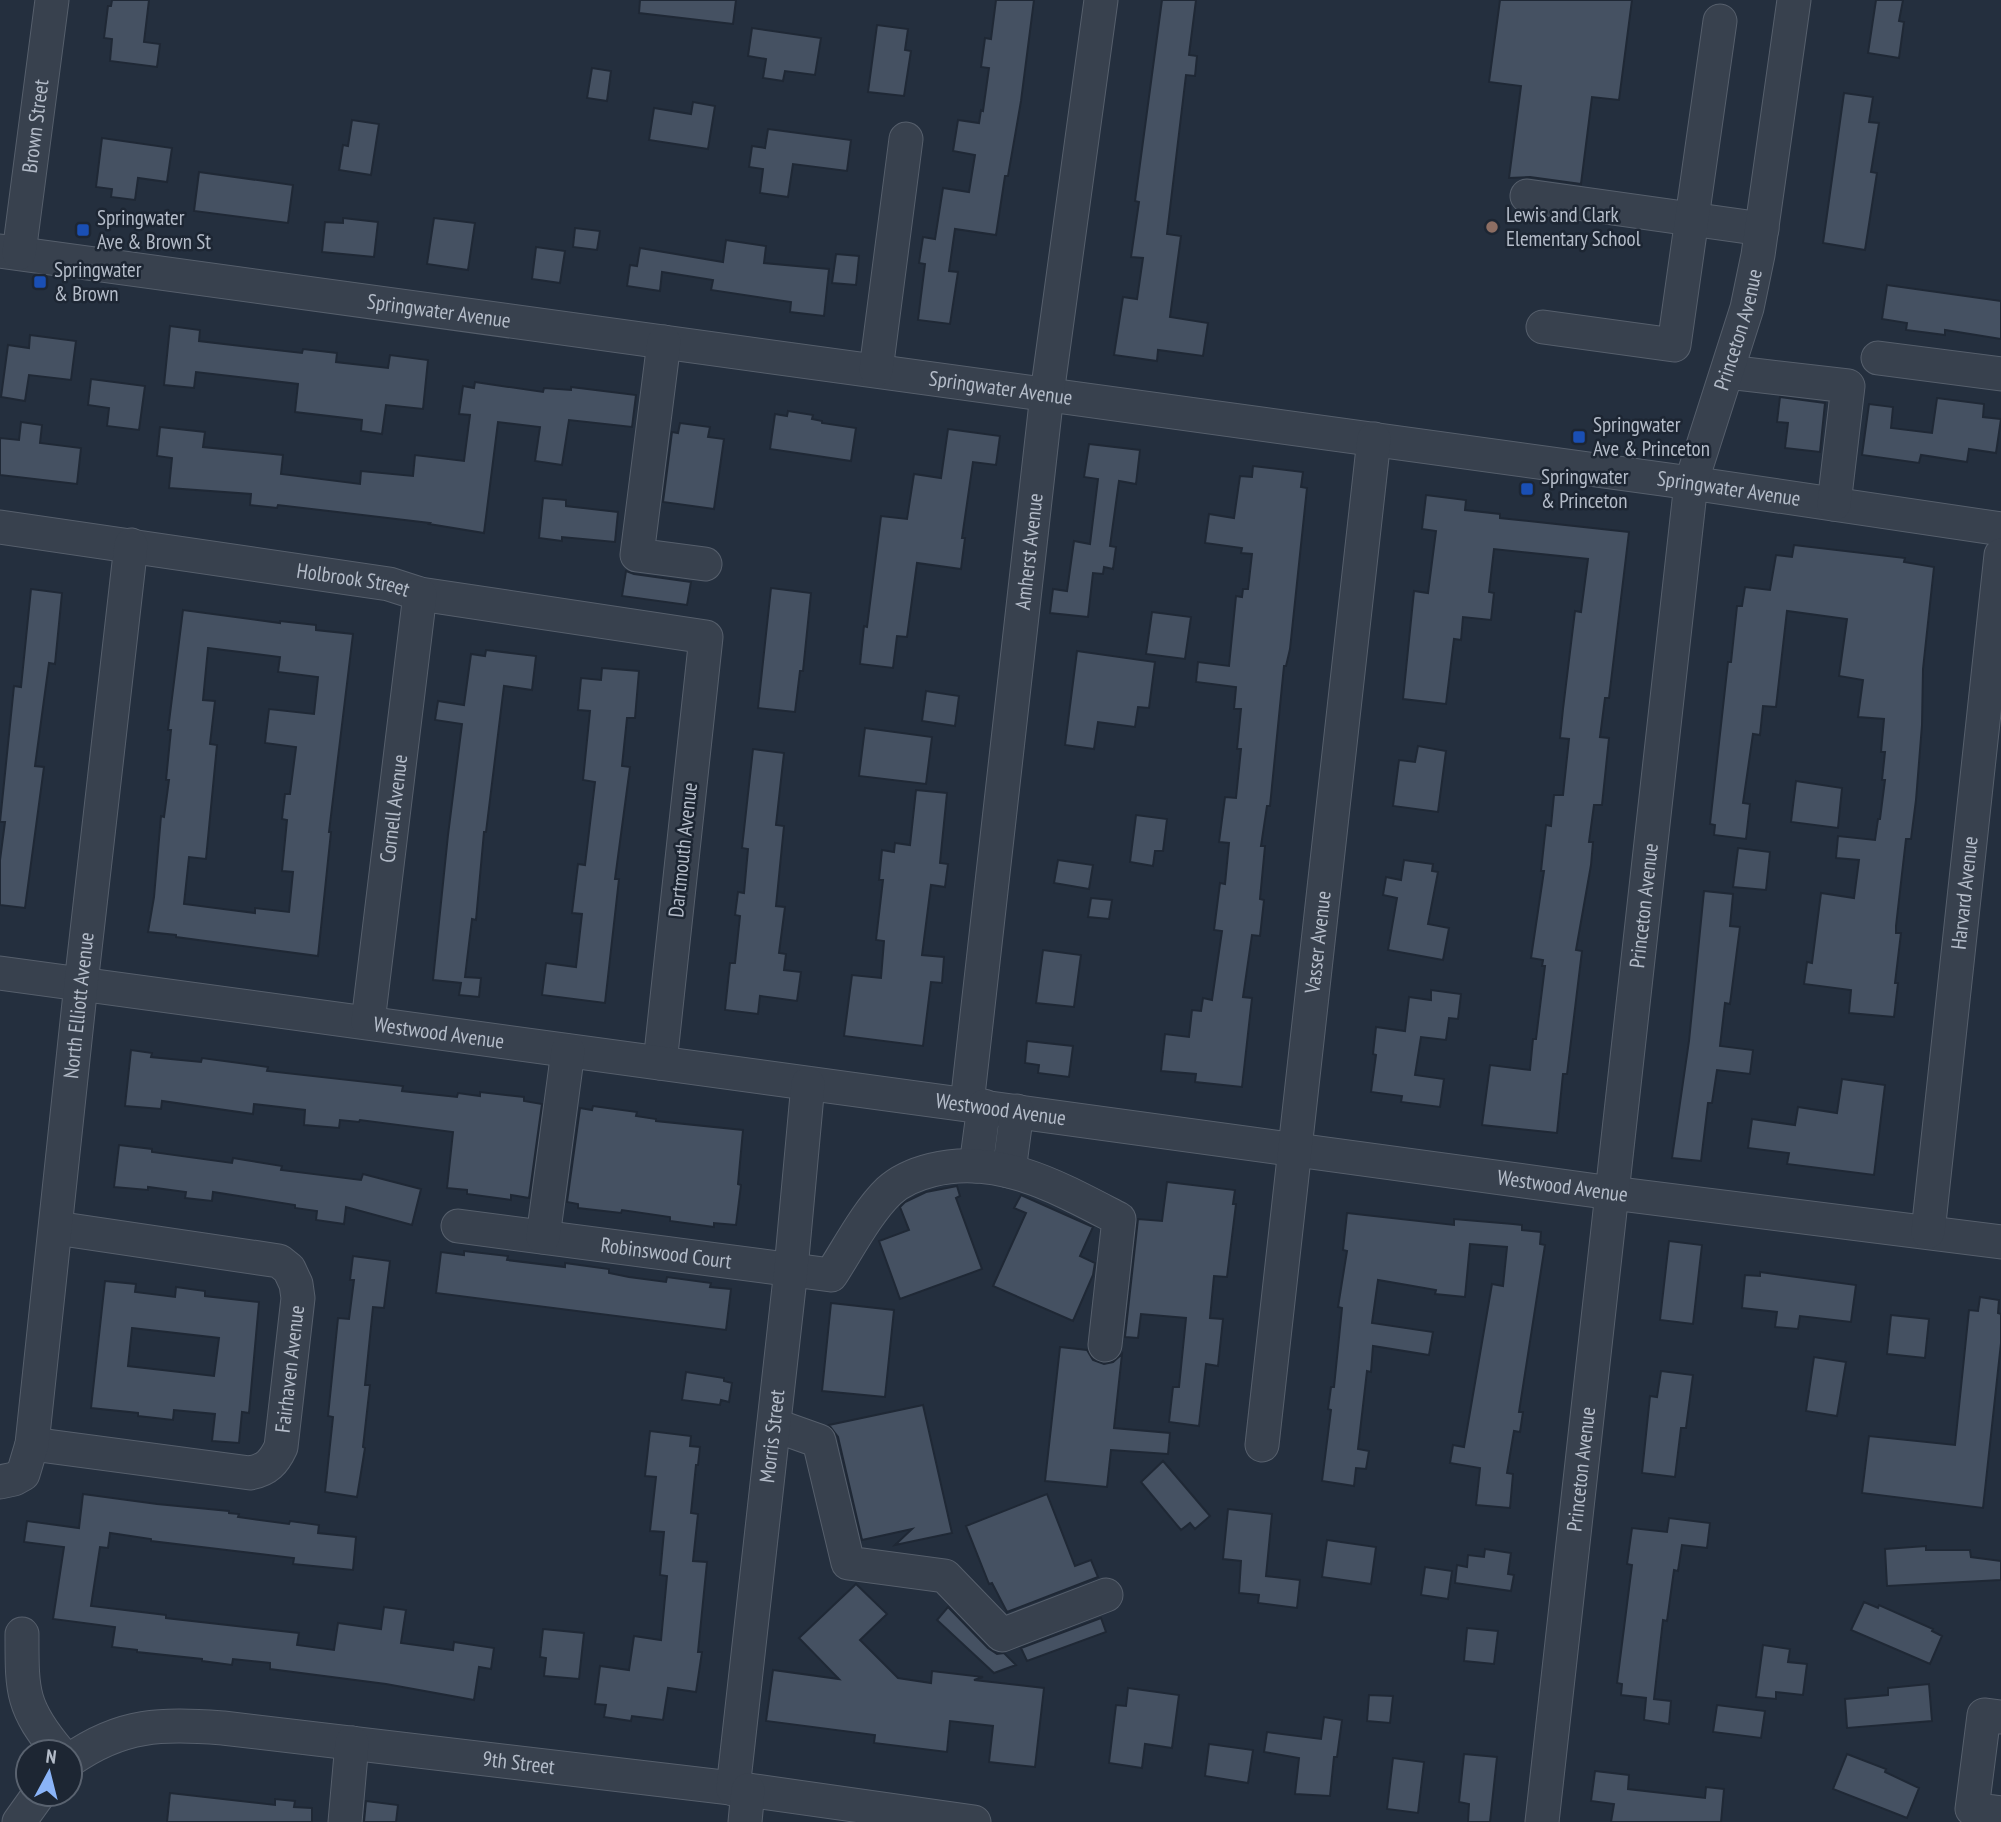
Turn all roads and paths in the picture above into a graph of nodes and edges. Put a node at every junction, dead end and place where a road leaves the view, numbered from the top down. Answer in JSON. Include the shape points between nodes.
{"nodes":[{"id":1,"x":52,"y":0,"type":"edge"},
{"id":2,"x":1101,"y":0,"type":"edge"},
{"id":3,"x":1794,"y":0,"type":"edge"},
{"id":4,"x":1720,"y":21,"type":"dead end"},
{"id":5,"x":906,"y":139,"type":"dead end"},
{"id":6,"x":1527,"y":196,"type":"dead end"},
{"id":7,"x":1691,"y":219,"type":"junction"},
{"id":8,"x":1762,"y":229,"type":"junction"},
{"id":9,"x":9,"y":252,"type":"edge"},
{"id":10,"x":1543,"y":327,"type":"dead end"},
{"id":11,"x":664,"y":342,"type":"junction"},
{"id":12,"x":1878,"y":358,"type":"dead end"},
{"id":13,"x":876,"y":370,"type":"junction"},
{"id":14,"x":1728,"y":372,"type":"junction"},
{"id":15,"x":2001,"y":374,"type":"edge"},
{"id":16,"x":1047,"y":394,"type":"junction"},
{"id":17,"x":1374,"y":439,"type":"junction"},
{"id":18,"x":1691,"y":483,"type":"junction"},
{"id":19,"x":1834,"y":504,"type":"junction"},
{"id":20,"x":0,"y":527,"type":"edge"},
{"id":21,"x":2001,"y":529,"type":"edge"},
{"id":22,"x":131,"y":545,"type":"junction"},
{"id":23,"x":2001,"y":555,"type":"edge"},
{"id":24,"x":705,"y":564,"type":"dead end"},
{"id":25,"x":420,"y":594,"type":"junction"},
{"id":26,"x":706,"y":637,"type":"joint"},
{"id":27,"x":0,"y":973,"type":"edge"},
{"id":28,"x":80,"y":984,"type":"junction"},
{"id":29,"x":368,"y":1022,"type":"junction"},
{"id":30,"x":568,"y":1051,"type":"junction"},
{"id":31,"x":660,"y":1063,"type":"junction"},
{"id":32,"x":808,"y":1084,"type":"junction"},
{"id":33,"x":975,"y":1105,"type":"junction"},
{"id":34,"x":1017,"y":1111,"type":"junction"},
{"id":35,"x":1294,"y":1149,"type":"junction"},
{"id":36,"x":976,"y":1166,"type":"junction"},
{"id":37,"x":1009,"y":1171,"type":"junction"},
{"id":38,"x":1612,"y":1193,"type":"junction"},
{"id":39,"x":458,"y":1226,"type":"dead end"},
{"id":40,"x":56,"y":1228,"type":"junction"},
{"id":41,"x":1928,"y":1232,"type":"junction"},
{"id":42,"x":543,"y":1237,"type":"junction"},
{"id":43,"x":2001,"y":1242,"type":"edge"},
{"id":44,"x":791,"y":1269,"type":"junction"},
{"id":45,"x":1105,"y":1345,"type":"dead end"},
{"id":46,"x":774,"y":1425,"type":"junction"},
{"id":47,"x":1262,"y":1445,"type":"dead end"},
{"id":48,"x":20,"y":1464,"type":"edge"},
{"id":49,"x":1106,"y":1595,"type":"dead end"},
{"id":50,"x":22,"y":1634,"type":"dead end"},
{"id":51,"x":2001,"y":1717,"type":"edge"},
{"id":52,"x":47,"y":1738,"type":"edge"},
{"id":53,"x":352,"y":1743,"type":"junction"},
{"id":54,"x":84,"y":1750,"type":"edge"},
{"id":55,"x":742,"y":1800,"type":"edge"},
{"id":56,"x":2001,"y":1813,"type":"edge"},
{"id":57,"x":345,"y":1822,"type":"edge"},
{"id":58,"x":974,"y":1822,"type":"edge"},
{"id":59,"x":1542,"y":1822,"type":"edge"}],
"edges":[{"from":1,"to":9,"type":"street","name":"Brown Street"},
{"from":2,"to":16,"type":"street","name":"Amherst Avenue"},
{"from":3,"to":8,"type":"street","name":"Princeton Avenue"},
{"from":4,"to":7,"type":"street"},
{"from":5,"to":13,"type":"street"},
{"from":6,"to":7,"type":"street"},
{"from":7,"to":8,"type":"street"},
{"from":7,"to":10,"type":"street","via":[[1674,345]]},
{"from":8,"to":14,"type":"street","name":"Princeton Avenue","via":[[1747,308]]},
{"from":9,"to":11,"type":"street","name":"Springwater Avenue"},
{"from":11,"to":13,"type":"street","name":"Springwater Avenue"},
{"from":11,"to":24,"type":"street","via":[[637,555]]},
{"from":12,"to":15,"type":"street"},
{"from":13,"to":16,"type":"street","name":"Springwater Avenue"},
{"from":14,"to":18,"type":"street","name":"Princeton Avenue"},
{"from":14,"to":19,"type":"street","via":[[1848,386]]},
{"from":16,"to":17,"type":"street","name":"Springwater Avenue"},
{"from":16,"to":33,"type":"street","name":"Amherst Avenue"},
{"from":17,"to":18,"type":"street","name":"Springwater Avenue"},
{"from":17,"to":35,"type":"street","name":"Vasser Avenue"},
{"from":18,"to":19,"type":"street","name":"Springwater Avenue"},
{"from":18,"to":38,"type":"street","name":"Princeton Avenue"},
{"from":19,"to":21,"type":"street","name":"Springwater Avenue"},
{"from":20,"to":22,"type":"street","name":"Holbrook Street"},
{"from":22,"to":25,"type":"street","name":"Holbrook Street","via":[[389,584]]},
{"from":22,"to":28,"type":"street","name":"North Elliott Avenue"},
{"from":23,"to":41,"type":"street","name":"Harvard Avenue"},
{"from":25,"to":26,"type":"street","name":"Holbrook Street"},
{"from":25,"to":29,"type":"street","name":"Cornell Avenue"},
{"from":26,"to":31,"type":"street","name":"Dartmouth Avenue"},
{"from":27,"to":28,"type":"street","name":"Westwood Avenue"},
{"from":28,"to":29,"type":"street","name":"Westwood Avenue"},
{"from":28,"to":40,"type":"street","name":"North Elliott Avenue"},
{"from":29,"to":30,"type":"street","name":"Westwood Avenue"},
{"from":30,"to":31,"type":"street","name":"Westwood Avenue"},
{"from":30,"to":42,"type":"street"},
{"from":31,"to":32,"type":"street","name":"Westwood Avenue"},
{"from":32,"to":33,"type":"street","name":"Westwood Avenue"},
{"from":32,"to":44,"type":"street","name":"Morris Street"},
{"from":33,"to":34,"type":"street","name":"Westwood Avenue"},
{"from":33,"to":36,"type":"street","name":"Amherst Avenue"},
{"from":34,"to":35,"type":"street","name":"Westwood Avenue"},
{"from":34,"to":37,"type":"street"},
{"from":35,"to":38,"type":"street","name":"Westwood Avenue"},
{"from":35,"to":47,"type":"street","name":"Vasser Avenue"},
{"from":36,"to":37,"type":"street"},
{"from":36,"to":44,"type":"street","name":"Robinswood Court","via":[[940,1168],[898,1183],[880,1201],[831,1275]]},
{"from":37,"to":45,"type":"street","via":[[1057,1187],[1119,1219]]},
{"from":38,"to":41,"type":"street","name":"Westwood Avenue"},
{"from":38,"to":59,"type":"street","name":"Princeton Avenue"},
{"from":39,"to":42,"type":"street","name":"Robinswood Court"},
{"from":40,"to":48,"type":"street","name":"North Elliott Avenue"},
{"from":40,"to":48,"type":"street","name":"Fairhaven Avenue","via":[[279,1261],[289,1269],[296,1284],[296,1320],[281,1447],[263,1470],[250,1473]]},
{"from":41,"to":43,"type":"street","name":"Westwood Avenue"},
{"from":42,"to":44,"type":"street","name":"Robinswood Court"},
{"from":44,"to":46,"type":"street","name":"Morris Street"},
{"from":46,"to":49,"type":"street","via":[[819,1441],[848,1563],[945,1576],[1002,1635]]},
{"from":46,"to":55,"type":"street","name":"Morris Street"},
{"from":50,"to":52,"type":"street","via":[[27,1706]]},
{"from":51,"to":56,"type":"street","via":[[1984,1715],[1972,1809]]},
{"from":53,"to":54,"type":"street","name":"9th Street","via":[[172,1725],[134,1729]]},
{"from":53,"to":55,"type":"street","name":"9th Street"},
{"from":53,"to":57,"type":"street"},
{"from":55,"to":58,"type":"street","name":"9th Street"}]}
